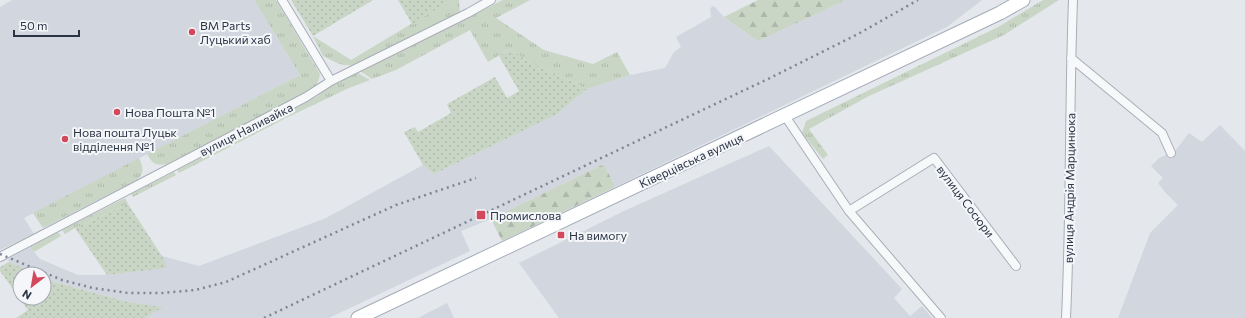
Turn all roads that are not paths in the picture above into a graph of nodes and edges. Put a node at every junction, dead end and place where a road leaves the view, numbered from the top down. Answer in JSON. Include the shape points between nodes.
{"nodes":[{"id":1,"x":282,"y":0,"type":"edge"},
{"id":2,"x":491,"y":0,"type":"edge"},
{"id":3,"x":1023,"y":0,"type":"edge"},
{"id":4,"x":1073,"y":0,"type":"edge"},
{"id":5,"x":1071,"y":58,"type":"junction"},
{"id":6,"x":331,"y":81,"type":"junction"},
{"id":7,"x":785,"y":116,"type":"junction"},
{"id":8,"x":1171,"y":153,"type":"dead end"},
{"id":9,"x":849,"y":211,"type":"junction"},
{"id":10,"x":0,"y":257,"type":"edge"},
{"id":11,"x":1016,"y":266,"type":"dead end"},
{"id":12,"x":358,"y":318,"type":"edge"},
{"id":13,"x":941,"y":318,"type":"edge"},
{"id":14,"x":1066,"y":318,"type":"edge"}],
"edges":[{"from":1,"to":6,"type":"street"},
{"from":2,"to":6,"type":"street","name":"вулиця Наливайка"},
{"from":3,"to":7,"type":"main road","name":"Ківерцівська вулиця"},
{"from":4,"to":5,"type":"street","name":"вулиця Андрія Марцинюка"},
{"from":5,"to":8,"type":"street","via":[[1162,133]]},
{"from":5,"to":14,"type":"street","name":"вулиця Андрія Марцинюка"},
{"from":6,"to":10,"type":"street","name":"вулиця Наливайка","via":[[306,97]]},
{"from":7,"to":9,"type":"street"},
{"from":7,"to":12,"type":"main road","name":"Ківерцівська вулиця"},
{"from":9,"to":11,"type":"street","name":"вулиця Сосюри","via":[[934,158]]},
{"from":9,"to":13,"type":"street"}]}
